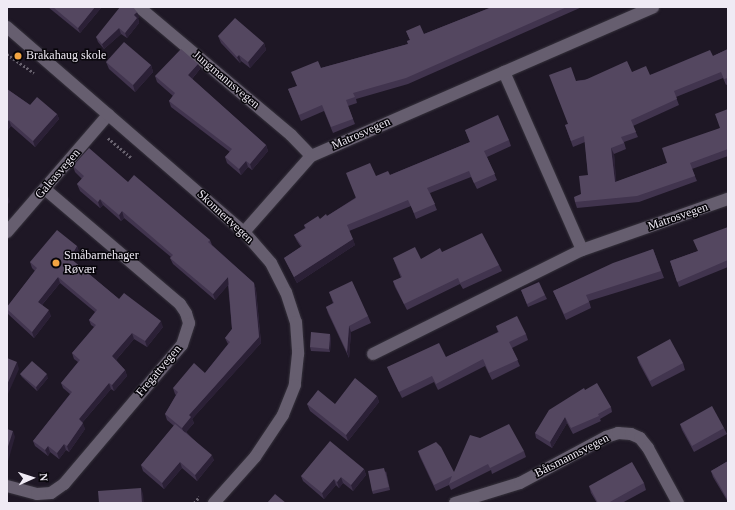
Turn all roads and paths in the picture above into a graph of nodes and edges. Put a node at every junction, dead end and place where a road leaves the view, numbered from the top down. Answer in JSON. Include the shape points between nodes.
{"nodes":[{"id":1,"x":139,"y":7,"type":"edge"},
{"id":2,"x":653,"y":7,"type":"edge"},
{"id":3,"x":7,"y":27,"type":"edge"},
{"id":4,"x":7,"y":54,"type":"edge"},
{"id":5,"x":504,"y":72,"type":"junction"},
{"id":6,"x":38,"y":75,"type":"dead end"},
{"id":7,"x":108,"y":115,"type":"junction"},
{"id":8,"x":97,"y":129,"type":"junction"},
{"id":9,"x":311,"y":156,"type":"junction"},
{"id":10,"x":138,"y":163,"type":"dead end"},
{"id":11,"x":45,"y":189,"type":"junction"},
{"id":12,"x":728,"y":199,"type":"edge"},
{"id":13,"x":7,"y":232,"type":"edge"},
{"id":14,"x":244,"y":232,"type":"junction"},
{"id":15,"x":582,"y":250,"type":"junction"},
{"id":16,"x":373,"y":354,"type":"dead end"},
{"id":17,"x":7,"y":486,"type":"edge"},
{"id":18,"x":204,"y":491,"type":"dead end"},
{"id":19,"x":194,"y":503,"type":"edge"},
{"id":20,"x":214,"y":503,"type":"edge"},
{"id":21,"x":455,"y":503,"type":"edge"},
{"id":22,"x":678,"y":503,"type":"edge"}],
"edges":[{"from":1,"to":9,"type":"street","name":"Jungmannsvegen","via":[[291,135]]},
{"from":2,"to":5,"type":"street","name":"Matrosvegen"},
{"from":3,"to":7,"type":"street","name":"Skonnertvegen"},
{"from":4,"to":6,"type":"path"},
{"from":5,"to":9,"type":"street","name":"Matrosvegen"},
{"from":5,"to":15,"type":"street"},
{"from":7,"to":8,"type":"street","name":"Galeasvegen"},
{"from":7,"to":14,"type":"street","name":"Skonnertvegen"},
{"from":8,"to":10,"type":"path"},
{"from":8,"to":11,"type":"street","name":"Galeasvegen"},
{"from":9,"to":14,"type":"street","name":"Matrosvegen"},
{"from":11,"to":13,"type":"street","name":"Galeasvegen"},
{"from":11,"to":17,"type":"street","name":"Fregattvegen","via":[[180,304],[189,323],[182,345],[64,484],[51,492],[37,494]]},
{"from":12,"to":15,"type":"street","name":"Matrosvegen"},
{"from":14,"to":20,"type":"street","name":"Skonnertvegen","via":[[271,263],[286,292],[296,322],[298,354],[294,385],[283,415],[255,457]]},
{"from":15,"to":16,"type":"street","name":"Matrosvegen"},
{"from":18,"to":19,"type":"path"},
{"from":21,"to":22,"type":"street","name":"Båtsmannsvegen","via":[[520,483],[606,437],[631,434],[640,438],[648,448]]}]}
